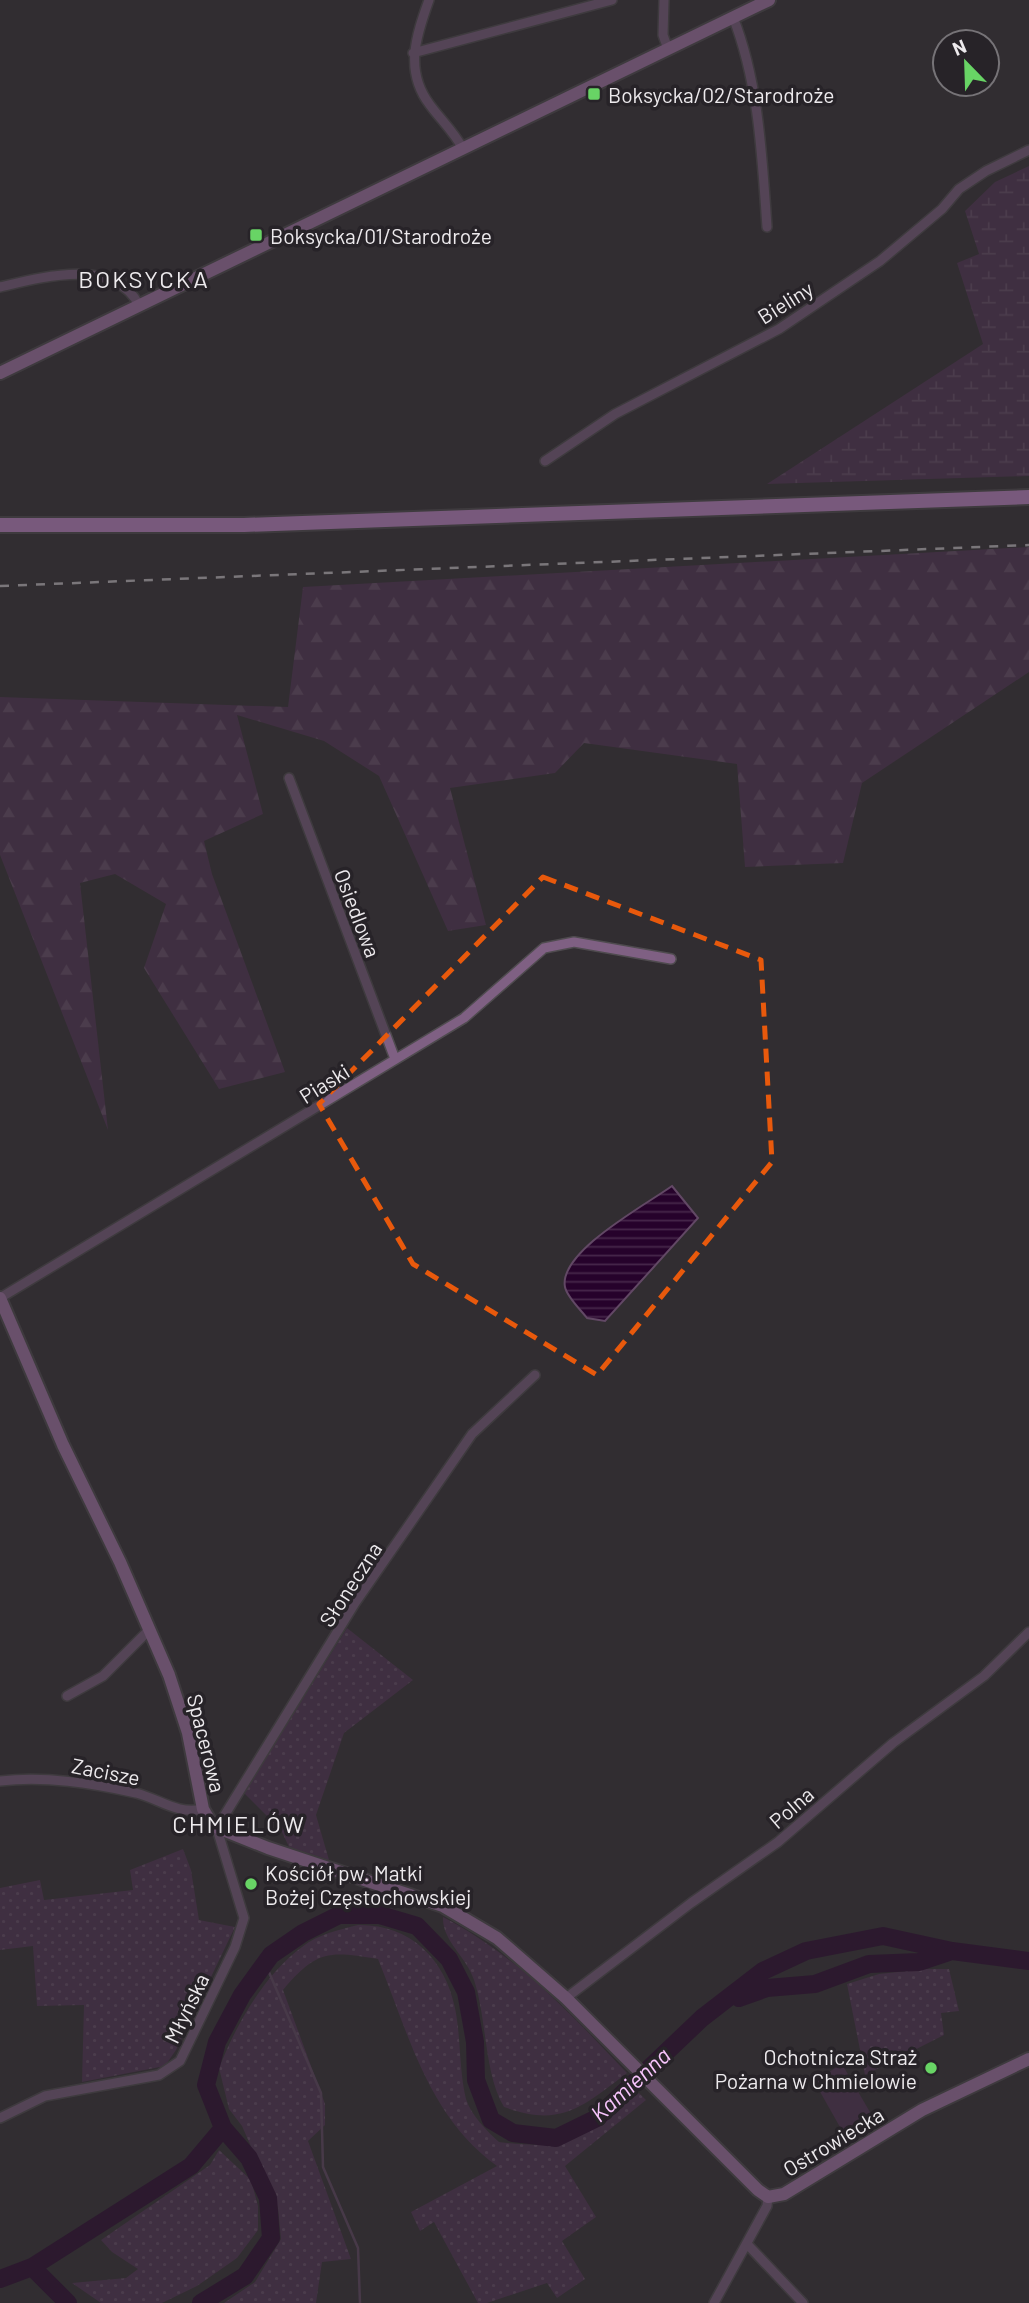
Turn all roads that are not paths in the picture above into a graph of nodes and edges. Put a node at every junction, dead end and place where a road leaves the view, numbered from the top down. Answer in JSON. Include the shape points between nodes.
{"nodes":[{"id":1,"x":429,"y":0,"type":"edge"},
{"id":2,"x":612,"y":0,"type":"edge"},
{"id":3,"x":664,"y":0,"type":"edge"},
{"id":4,"x":768,"y":0,"type":"edge"},
{"id":5,"x":733,"y":17,"type":"junction"},
{"id":6,"x":668,"y":49,"type":"junction"},
{"id":7,"x":413,"y":52,"type":"junction"},
{"id":8,"x":463,"y":149,"type":"junction"},
{"id":9,"x":1029,"y":150,"type":"edge"},
{"id":10,"x":767,"y":227,"type":"dead end"},
{"id":11,"x":0,"y":287,"type":"edge"},
{"id":12,"x":139,"y":305,"type":"junction"},
{"id":13,"x":0,"y":373,"type":"edge"},
{"id":14,"x":545,"y":461,"type":"dead end"},
{"id":15,"x":1029,"y":497,"type":"edge"},
{"id":16,"x":0,"y":524,"type":"edge"},
{"id":17,"x":289,"y":778,"type":"dead end"},
{"id":18,"x":671,"y":958,"type":"dead end"},
{"id":19,"x":395,"y":1059,"type":"junction"},
{"id":20,"x":0,"y":1298,"type":"edge"},
{"id":21,"x":535,"y":1376,"type":"dead end"},
{"id":22,"x":149,"y":1630,"type":"junction"},
{"id":23,"x":1029,"y":1632,"type":"edge"},
{"id":24,"x":67,"y":1696,"type":"dead end"},
{"id":25,"x":0,"y":1781,"type":"edge"},
{"id":26,"x":203,"y":1809,"type":"junction"},
{"id":27,"x":217,"y":1829,"type":"junction"},
{"id":28,"x":566,"y":1998,"type":"junction"},
{"id":29,"x":1029,"y":2059,"type":"edge"},
{"id":30,"x":0,"y":2118,"type":"edge"},
{"id":31,"x":768,"y":2197,"type":"junction"},
{"id":32,"x":747,"y":2244,"type":"junction"},
{"id":33,"x":714,"y":2303,"type":"edge"},
{"id":34,"x":803,"y":2303,"type":"edge"}],
"edges":[{"from":1,"to":7,"type":"street"},
{"from":2,"to":7,"type":"street"},
{"from":3,"to":6,"type":"street","via":[[663,35]]},
{"from":4,"to":5,"type":"street"},
{"from":5,"to":6,"type":"street"},
{"from":5,"to":10,"type":"street","via":[[744,44],[761,137]]},
{"from":6,"to":8,"type":"street"},
{"from":7,"to":8,"type":"street","via":[[419,87]]},
{"from":8,"to":12,"type":"street"},
{"from":9,"to":14,"type":"street","name":"Bieliny","via":[[959,189],[880,261],[779,329],[615,414]]},
{"from":11,"to":12,"type":"street","via":[[66,275],[104,276],[127,288]]},
{"from":12,"to":13,"type":"street"},
{"from":15,"to":16,"type":"main road","via":[[257,524]]},
{"from":17,"to":19,"type":"street","name":"Osiedlowa"},
{"from":18,"to":19,"type":"street","name":"Piaski","via":[[556,943],[516,970],[464,1018]]},
{"from":19,"to":20,"type":"street","name":"Piaski"},
{"from":20,"to":22,"type":"street","name":"Spacerowa"},
{"from":21,"to":27,"type":"street","name":"Słoneczna","via":[[472,1434],[355,1603]]},
{"from":22,"to":24,"type":"street","via":[[103,1676]]},
{"from":22,"to":26,"type":"street","name":"Spacerowa","via":[[188,1732]]},
{"from":23,"to":28,"type":"street","name":"Polna","via":[[984,1676],[885,1749],[778,1842]]},
{"from":25,"to":26,"type":"street","name":"Zacisze","via":[[41,1777],[139,1794],[182,1811]]},
{"from":26,"to":27,"type":"street","name":"Spacerowa"},
{"from":27,"to":28,"type":"street","via":[[443,1906],[497,1938]]},
{"from":27,"to":30,"type":"street","name":"Młyńska","via":[[244,1918],[235,1947],[180,2061],[159,2075],[45,2096]]},
{"from":28,"to":31,"type":"street"},
{"from":29,"to":31,"type":"street","name":"Ostrowiecka","via":[[922,2110],[784,2194]]},
{"from":31,"to":32,"type":"street"},
{"from":32,"to":33,"type":"street"},
{"from":32,"to":34,"type":"street"}]}
